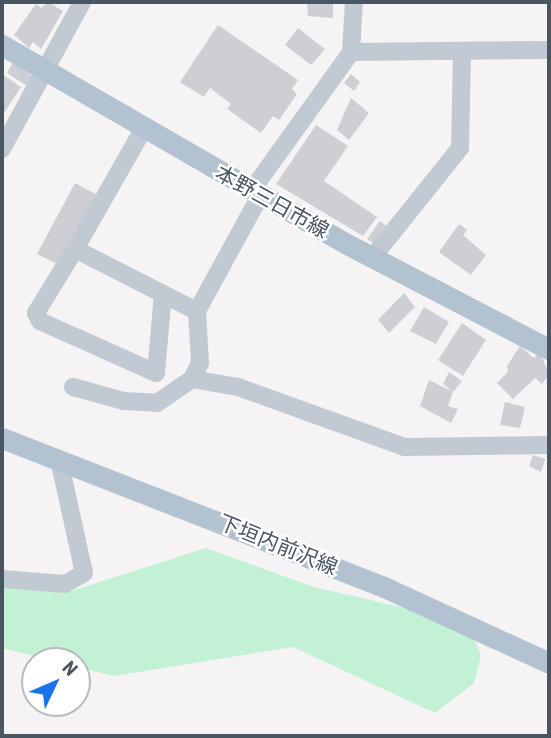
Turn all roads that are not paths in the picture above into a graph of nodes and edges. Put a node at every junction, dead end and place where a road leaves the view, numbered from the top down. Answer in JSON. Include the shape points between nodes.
{"nodes":[{"id":1,"x":82,"y":2,"type":"edge"},
{"id":2,"x":354,"y":2,"type":"edge"},
{"id":3,"x":2,"y":45,"type":"edge"},
{"id":4,"x":549,"y":50,"type":"edge"},
{"id":5,"x":351,"y":51,"type":"junction"},
{"id":6,"x":463,"y":51,"type":"junction"},
{"id":7,"x":44,"y":72,"type":"junction"},
{"id":8,"x":143,"y":130,"type":"junction"},
{"id":9,"x":2,"y":149,"type":"edge"},
{"id":10,"x":256,"y":193,"type":"junction"},
{"id":11,"x":75,"y":249,"type":"junction"},
{"id":12,"x":372,"y":258,"type":"junction"},
{"id":13,"x":163,"y":294,"type":"junction"},
{"id":14,"x":197,"y":311,"type":"junction"},
{"id":15,"x":549,"y":349,"type":"edge"},
{"id":16,"x":192,"y":379,"type":"junction"},
{"id":17,"x":73,"y":387,"type":"dead end"},
{"id":18,"x":2,"y":438,"type":"edge"},
{"id":19,"x":549,"y":445,"type":"edge"},
{"id":20,"x":58,"y":459,"type":"junction"},
{"id":21,"x":2,"y":579,"type":"edge"},
{"id":22,"x":549,"y":663,"type":"edge"}],
"edges":[{"from":1,"to":7,"type":"street"},
{"from":2,"to":5,"type":"street"},
{"from":3,"to":7,"type":"main road","name":"本野三日市線"},
{"from":4,"to":6,"type":"street"},
{"from":5,"to":6,"type":"street"},
{"from":5,"to":10,"type":"street"},
{"from":6,"to":12,"type":"street","via":[[460,148]]},
{"from":7,"to":8,"type":"main road","name":"本野三日市線"},
{"from":7,"to":9,"type":"street"},
{"from":8,"to":10,"type":"main road","name":"本野三日市線"},
{"from":8,"to":11,"type":"street"},
{"from":10,"to":12,"type":"main road","name":"本野三日市線"},
{"from":10,"to":14,"type":"street"},
{"from":11,"to":13,"type":"street"},
{"from":11,"to":13,"type":"street","via":[[36,313],[40,321],[156,373]]},
{"from":12,"to":15,"type":"main road","name":"本野三日市線"},
{"from":13,"to":14,"type":"street"},
{"from":14,"to":16,"type":"street","via":[[200,363]]},
{"from":16,"to":17,"type":"street","via":[[157,403],[124,401]]},
{"from":16,"to":19,"type":"street","via":[[238,387],[405,447]]},
{"from":18,"to":20,"type":"main road","name":"下垣内前沢線"},
{"from":20,"to":21,"type":"street","via":[[83,573],[65,584]]},
{"from":20,"to":22,"type":"main road","name":"下垣内前沢線","via":[[384,587]]}]}
